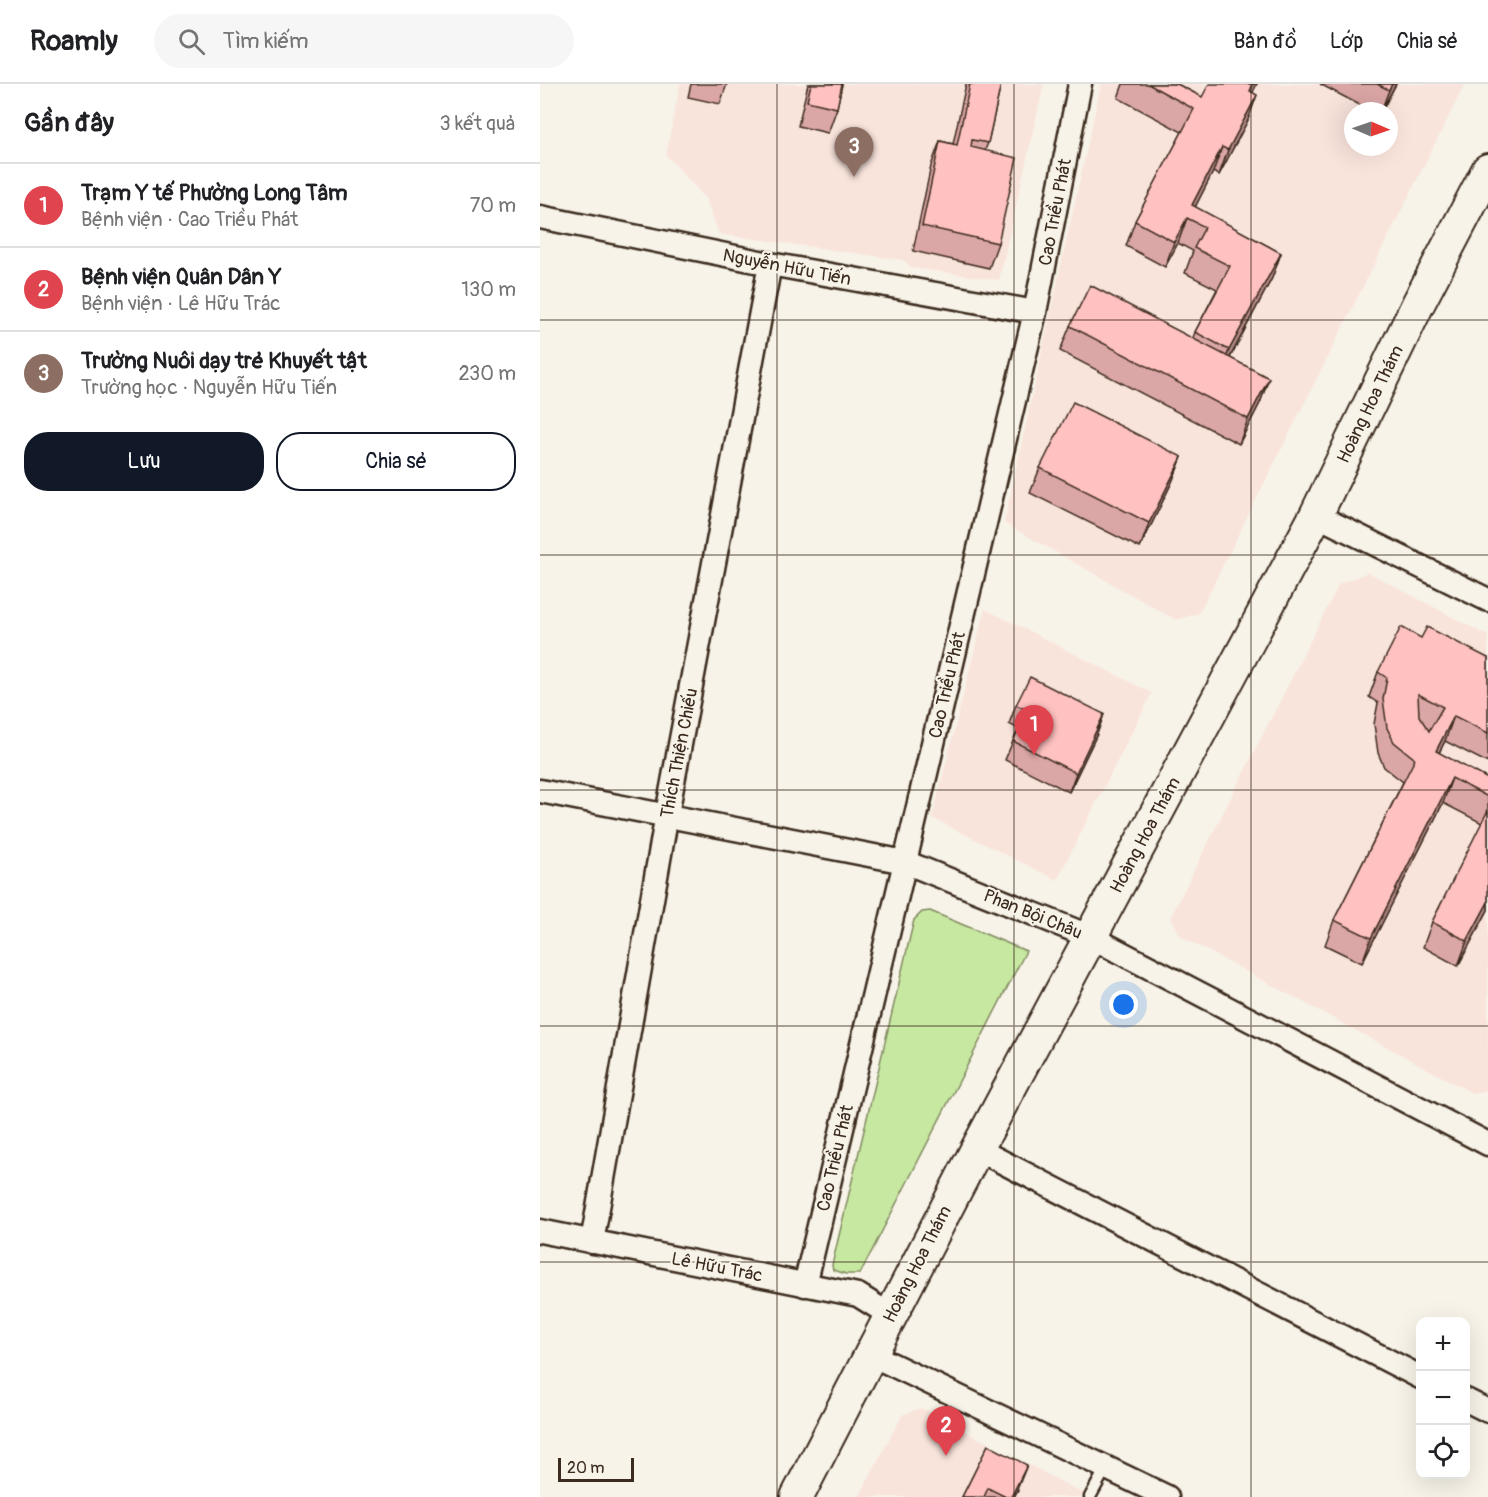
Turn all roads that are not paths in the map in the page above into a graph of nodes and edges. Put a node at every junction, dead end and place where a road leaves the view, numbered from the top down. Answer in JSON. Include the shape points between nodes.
{"nodes":[{"id":1,"x":1080,"y":84,"type":"edge"},
{"id":2,"x":1488,"y":170,"type":"edge"},
{"id":3,"x":540,"y":217,"type":"edge"},
{"id":4,"x":770,"y":264,"type":"junction"},
{"id":5,"x":1035,"y":312,"type":"junction"},
{"id":6,"x":1316,"y":515,"type":"junction"},
{"id":7,"x":1488,"y":600,"type":"edge"},
{"id":8,"x":540,"y":791,"type":"edge"},
{"id":9,"x":667,"y":814,"type":"junction"},
{"id":10,"x":905,"y":862,"type":"junction"},
{"id":11,"x":1091,"y":937,"type":"junction"},
{"id":12,"x":1488,"y":1144,"type":"edge"},
{"id":13,"x":977,"y":1149,"type":"junction"},
{"id":14,"x":540,"y":1231,"type":"edge"},
{"id":15,"x":592,"y":1242,"type":"junction"},
{"id":16,"x":805,"y":1285,"type":"junction"},
{"id":17,"x":890,"y":1315,"type":"junction"},
{"id":18,"x":870,"y":1354,"type":"junction"},
{"id":19,"x":1416,"y":1375,"type":"edge"},
{"id":20,"x":1470,"y":1402,"type":"edge"},
{"id":21,"x":1488,"y":1411,"type":"edge"},
{"id":22,"x":1107,"y":1466,"type":"junction"},
{"id":23,"x":798,"y":1497,"type":"edge"},
{"id":24,"x":1090,"y":1497,"type":"edge"},
{"id":25,"x":1167,"y":1497,"type":"edge"}],
"edges":[{"from":1,"to":5,"type":"street","name":"Cao Triều Phát"},
{"from":2,"to":6,"type":"street","name":"Hoàng Hoa Thám"},
{"from":3,"to":4,"type":"street","name":"Nguyễn Hữu Tiến"},
{"from":4,"to":5,"type":"street","name":"Nguyễn Hữu Tiến"},
{"from":4,"to":9,"type":"street","name":"Thích Thiện Chiếu"},
{"from":5,"to":10,"type":"street","name":"Cao Triều Phát"},
{"from":6,"to":7,"type":"street"},
{"from":6,"to":11,"type":"street","name":"Hoàng Hoa Thám"},
{"from":8,"to":9,"type":"street","name":"Phan Bội Châu"},
{"from":9,"to":10,"type":"street","name":"Phan Bội Châu"},
{"from":9,"to":15,"type":"street","name":"Thích Thiện Chiếu"},
{"from":10,"to":11,"type":"street","name":"Phan Bội Châu"},
{"from":10,"to":16,"type":"street","name":"Cao Triều Phát"},
{"from":11,"to":12,"type":"street","name":"Phan Bội Châu"},
{"from":11,"to":13,"type":"street","name":"Hoàng Hoa Thám"},
{"from":13,"to":17,"type":"street","name":"Hoàng Hoa Thám"},
{"from":13,"to":19,"type":"street"},
{"from":14,"to":15,"type":"street","name":"Lê Hữu Trác"},
{"from":15,"to":16,"type":"street","name":"Lê Hữu Trác"},
{"from":16,"to":17,"type":"street","name":"Lê Hữu Trác","via":[[858,1295]]},
{"from":17,"to":18,"type":"street","name":"Hoàng Hoa Thám"},
{"from":18,"to":22,"type":"street"},
{"from":18,"to":23,"type":"street","name":"Hoàng Hoa Thám"},
{"from":20,"to":21,"type":"street"},
{"from":22,"to":24,"type":"lane"},
{"from":22,"to":25,"type":"street"}]}
